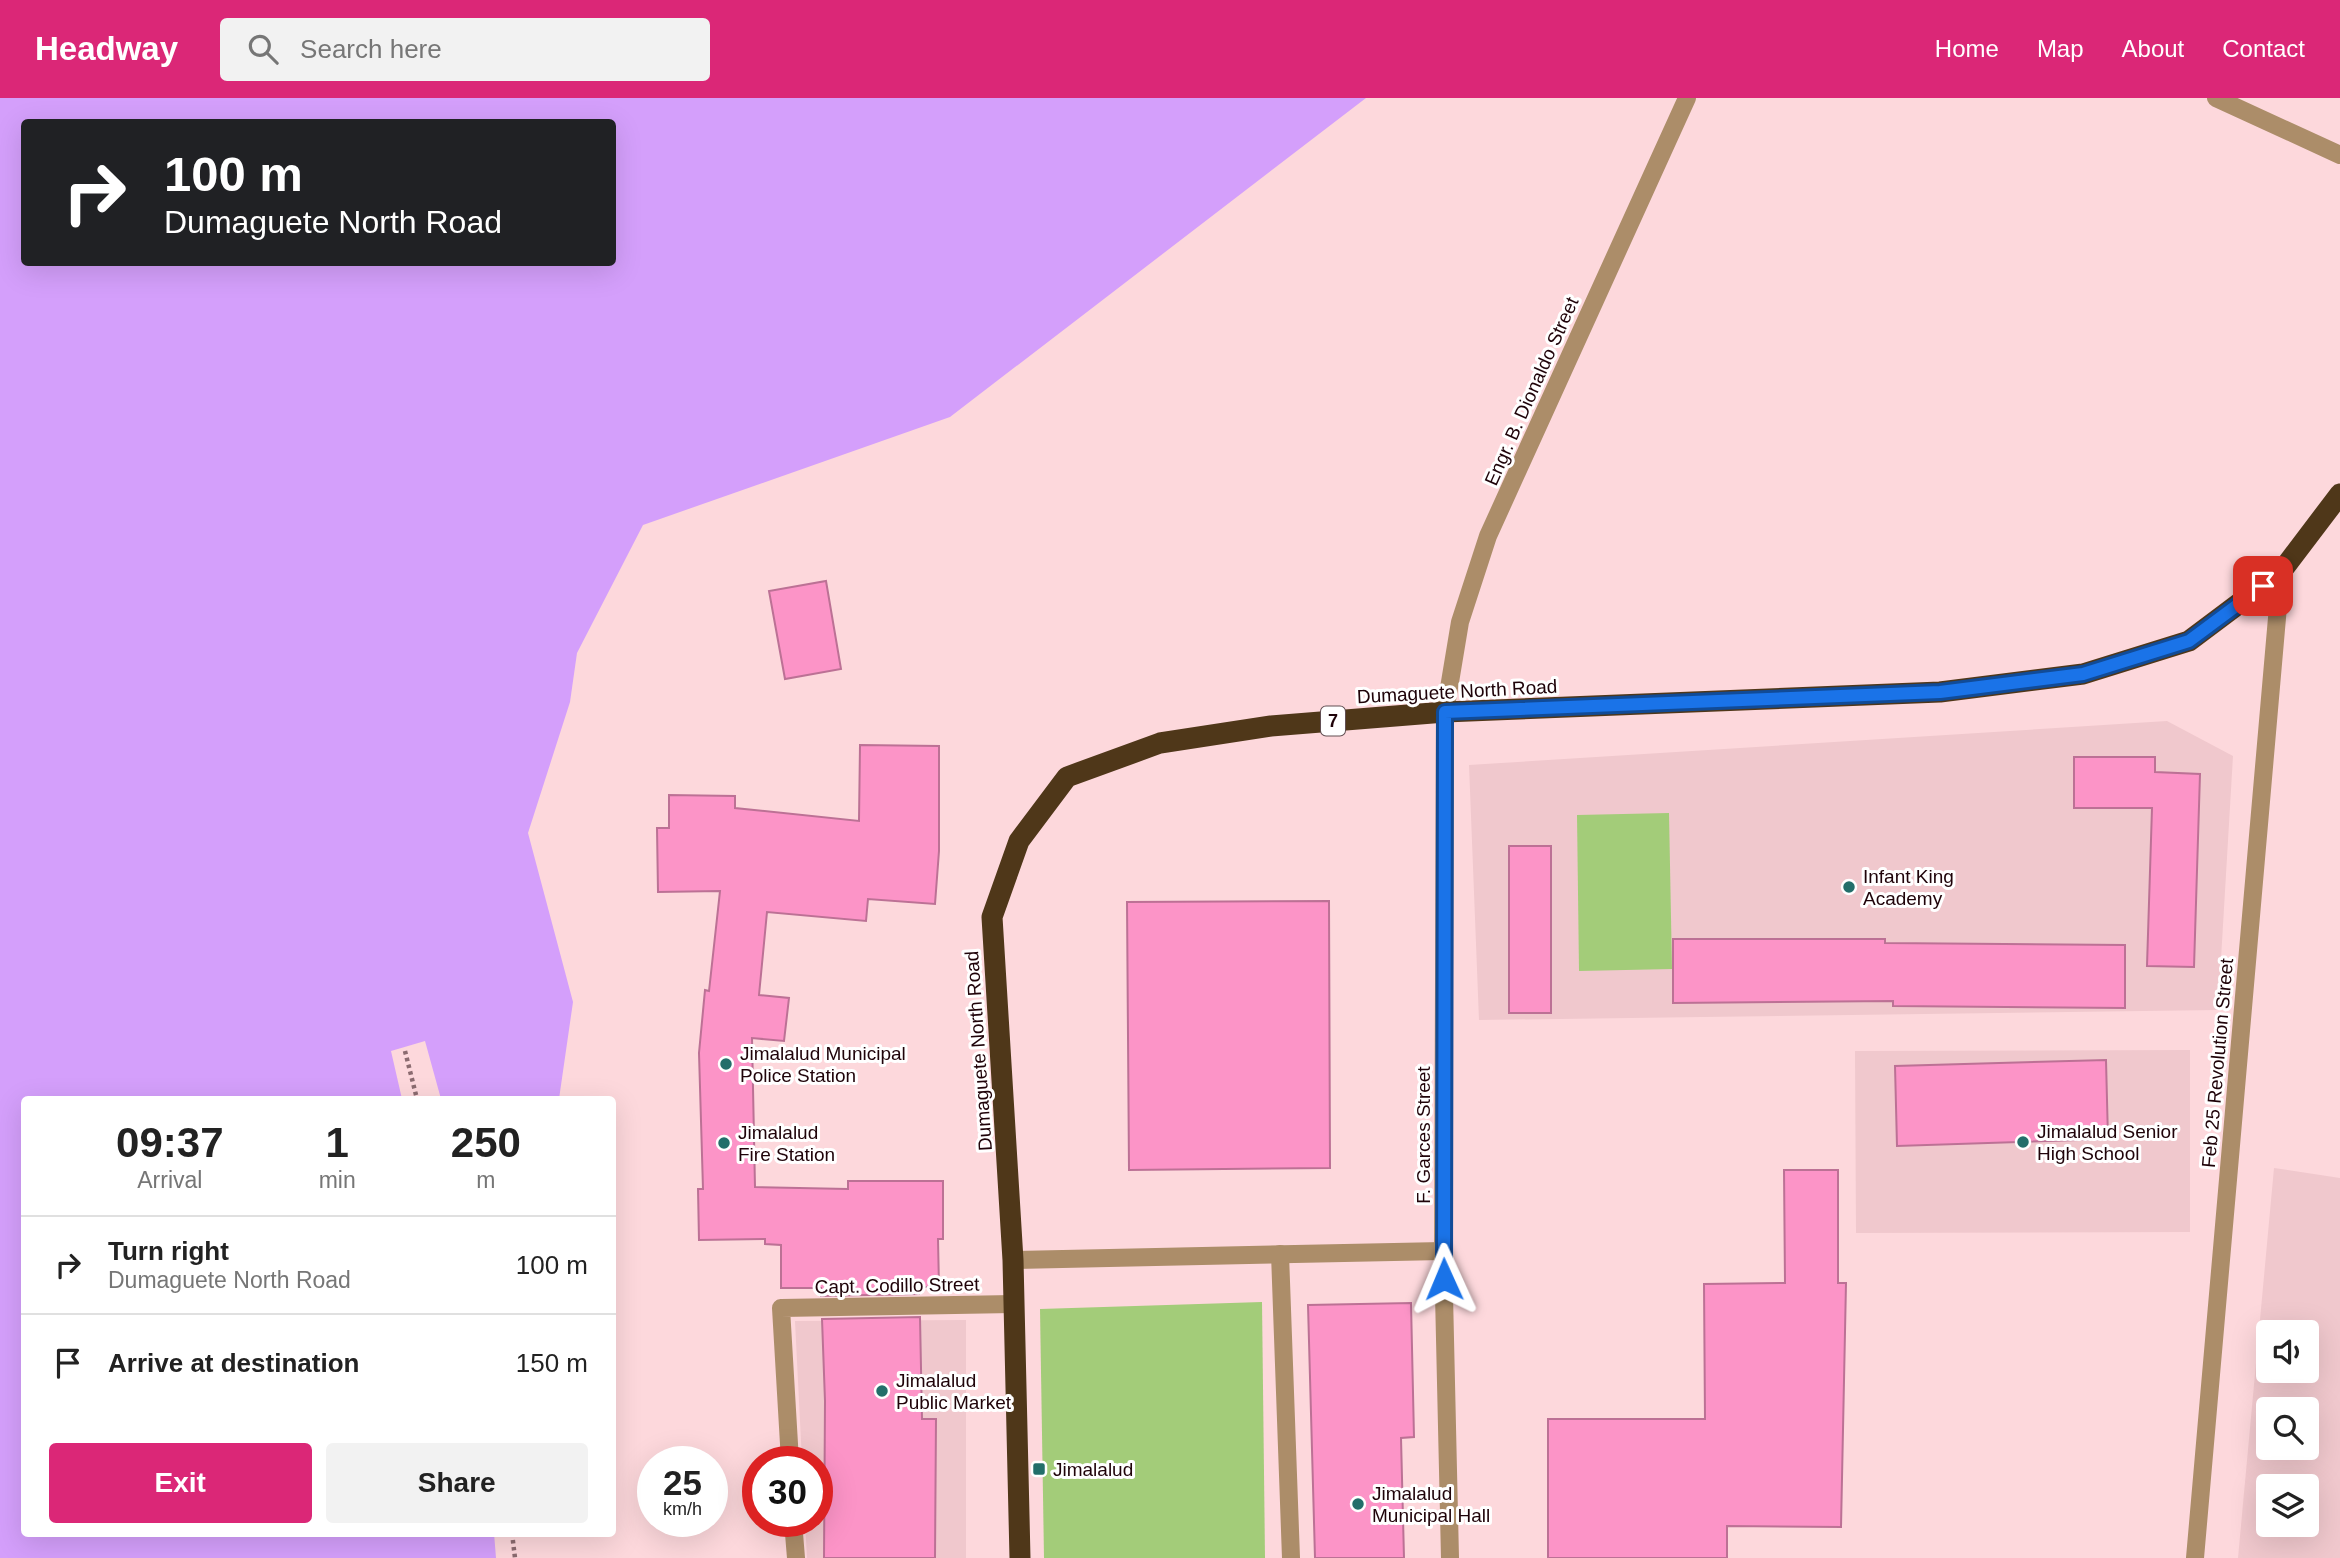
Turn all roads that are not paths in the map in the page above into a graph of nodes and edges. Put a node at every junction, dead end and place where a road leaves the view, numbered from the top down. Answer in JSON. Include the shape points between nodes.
{"nodes":[{"id":1,"x":1687,"y":98,"type":"edge"},
{"id":2,"x":2216,"y":98,"type":"edge"},
{"id":3,"x":2340,"y":155,"type":"edge"},
{"id":4,"x":2340,"y":494,"type":"edge"},
{"id":5,"x":2281,"y":572,"type":"junction"},
{"id":6,"x":1445,"y":712,"type":"junction"},
{"id":7,"x":1443,"y":1251,"type":"junction"},
{"id":8,"x":1280,"y":1254,"type":"junction"},
{"id":9,"x":1013,"y":1260,"type":"junction"},
{"id":10,"x":1013,"y":1304,"type":"junction"},
{"id":11,"x":789,"y":1446,"type":"edge"},
{"id":12,"x":794,"y":1537,"type":"edge"},
{"id":13,"x":796,"y":1558,"type":"edge"},
{"id":14,"x":1020,"y":1558,"type":"edge"},
{"id":15,"x":1291,"y":1558,"type":"edge"},
{"id":16,"x":1450,"y":1558,"type":"edge"},
{"id":17,"x":2194,"y":1558,"type":"edge"}],
"edges":[{"from":1,"to":6,"type":"street","name":"Engr. B. Dionaldo Street","via":[[1488,536],[1460,622]]},
{"from":2,"to":3,"type":"street"},
{"from":4,"to":5,"type":"highway","name":"Dumaguete North Road","number":"7"},
{"from":5,"to":6,"type":"highway","name":"Dumaguete North Road","number":"7","via":[[2189,641],[2083,674],[1940,692]]},
{"from":5,"to":17,"type":"street","name":"Feb 25 Revolution Street"},
{"from":6,"to":7,"type":"street","name":"F. Garces Street"},
{"from":6,"to":9,"type":"highway","name":"Dumaguete North Road","number":"7","via":[[1270,726],[1160,743],[1067,777],[1019,841],[992,917]]},
{"from":7,"to":8,"type":"street"},
{"from":7,"to":16,"type":"street","name":"F. Garces Street"},
{"from":8,"to":9,"type":"street"},
{"from":8,"to":15,"type":"street"},
{"from":9,"to":10,"type":"highway","name":"Dumaguete North Road","number":"7"},
{"from":10,"to":11,"type":"street","name":"Capt. Codillo Street","via":[[781,1308]]},
{"from":10,"to":14,"type":"highway","name":"Dumaguete North Road","number":"7"},
{"from":12,"to":13,"type":"street"}]}
